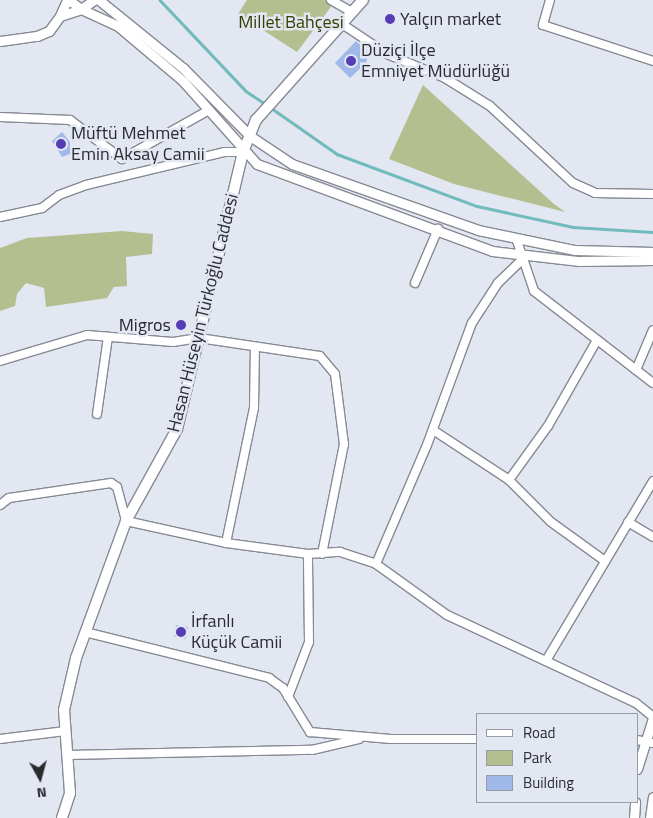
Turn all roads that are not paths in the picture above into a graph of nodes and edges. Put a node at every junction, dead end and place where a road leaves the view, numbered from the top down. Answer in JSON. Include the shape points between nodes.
{"nodes":[{"id":1,"x":68,"y":0,"type":"edge"},
{"id":2,"x":94,"y":0,"type":"edge"},
{"id":3,"x":100,"y":0,"type":"edge"},
{"id":4,"x":331,"y":0,"type":"edge"},
{"id":5,"x":363,"y":0,"type":"edge"},
{"id":6,"x":550,"y":0,"type":"edge"},
{"id":7,"x":81,"y":9,"type":"junction"},
{"id":8,"x":352,"y":12,"type":"junction"},
{"id":9,"x":60,"y":16,"type":"junction"},
{"id":10,"x":342,"y":24,"type":"junction"},
{"id":11,"x":0,"y":41,"type":"edge"},
{"id":12,"x":653,"y":61,"type":"edge"},
{"id":13,"x":209,"y":110,"type":"junction"},
{"id":14,"x":0,"y":117,"type":"edge"},
{"id":15,"x":250,"y":136,"type":"junction"},
{"id":16,"x":243,"y":152,"type":"junction"},
{"id":17,"x":653,"y":194,"type":"edge"},
{"id":18,"x":0,"y":217,"type":"edge"},
{"id":19,"x":438,"y":229,"type":"junction"},
{"id":20,"x":516,"y":238,"type":"junction"},
{"id":21,"x":653,"y":252,"type":"edge"},
{"id":22,"x":523,"y":258,"type":"junction"},
{"id":23,"x":653,"y":260,"type":"edge"},
{"id":24,"x":415,"y":283,"type":"dead end"},
{"id":25,"x":653,"y":330,"type":"edge"},
{"id":26,"x":108,"y":337,"type":"junction"},
{"id":27,"x":199,"y":338,"type":"junction"},
{"id":28,"x":597,"y":340,"type":"junction"},
{"id":29,"x":255,"y":347,"type":"junction"},
{"id":30,"x":0,"y":361,"type":"edge"},
{"id":31,"x":636,"y":370,"type":"junction"},
{"id":32,"x":653,"y":383,"type":"edge"},
{"id":33,"x":97,"y":414,"type":"dead end"},
{"id":34,"x":433,"y":430,"type":"junction"},
{"id":35,"x":509,"y":480,"type":"junction"},
{"id":36,"x":653,"y":481,"type":"edge"},
{"id":37,"x":0,"y":505,"type":"edge"},
{"id":38,"x":126,"y":521,"type":"junction"},
{"id":39,"x":628,"y":522,"type":"junction"},
{"id":40,"x":653,"y":537,"type":"edge"},
{"id":41,"x":226,"y":542,"type":"junction"},
{"id":42,"x":308,"y":554,"type":"junction"},
{"id":43,"x":322,"y":554,"type":"junction"},
{"id":44,"x":605,"y":561,"type":"junction"},
{"id":45,"x":376,"y":564,"type":"junction"},
{"id":46,"x":85,"y":632,"type":"junction"},
{"id":47,"x":546,"y":658,"type":"junction"},
{"id":48,"x":288,"y":697,"type":"junction"},
{"id":49,"x":653,"y":717,"type":"edge"},
{"id":50,"x":66,"y":731,"type":"junction"},
{"id":51,"x":365,"y":737,"type":"junction"},
{"id":52,"x":0,"y":739,"type":"edge"},
{"id":53,"x":476,"y":739,"type":"edge"},
{"id":54,"x":645,"y":741,"type":"edge"},
{"id":55,"x":67,"y":755,"type":"junction"},
{"id":56,"x":638,"y":766,"type":"edge"},
{"id":57,"x":653,"y":796,"type":"edge"},
{"id":58,"x":635,"y":803,"type":"edge"},
{"id":59,"x":62,"y":818,"type":"edge"},
{"id":60,"x":634,"y":818,"type":"edge"},
{"id":61,"x":650,"y":818,"type":"edge"}],
"edges":[{"from":1,"to":7,"type":"street"},
{"from":1,"to":9,"type":"street"},
{"from":2,"to":7,"type":"street"},
{"from":3,"to":15,"type":"street","via":[[183,68]]},
{"from":4,"to":8,"type":"street"},
{"from":5,"to":8,"type":"main road"},
{"from":6,"to":12,"type":"street","via":[[543,25]]},
{"from":7,"to":9,"type":"street"},
{"from":7,"to":13,"type":"street","via":[[118,26],[184,81]]},
{"from":8,"to":10,"type":"main road"},
{"from":9,"to":11,"type":"street","via":[[38,36]]},
{"from":10,"to":15,"type":"main road","name":"Hasan Hüseyin Türkoğlu Caddesi","via":[[256,120]]},
{"from":10,"to":17,"type":"street","via":[[387,54],[445,78],[490,106],[573,183],[594,193]]},
{"from":13,"to":14,"type":"street","via":[[122,159],[70,120]]},
{"from":13,"to":16,"type":"street"},
{"from":15,"to":16,"type":"main road","name":"Hasan Hüseyin Türkoğlu Caddesi"},
{"from":15,"to":20,"type":"street","via":[[292,164],[449,223]]},
{"from":16,"to":18,"type":"street","via":[[224,152],[86,185],[59,195],[42,208]]},
{"from":16,"to":19,"type":"street","via":[[258,164],[306,185]]},
{"from":16,"to":27,"type":"main road","name":"Hasan Hüseyin Türkoğlu Caddesi"},
{"from":19,"to":22,"type":"street","via":[[492,251]]},
{"from":19,"to":24,"type":"street"},
{"from":20,"to":21,"type":"street","via":[[575,250]]},
{"from":20,"to":22,"type":"street"},
{"from":22,"to":23,"type":"street"},
{"from":22,"to":28,"type":"street","via":[[534,292]]},
{"from":22,"to":34,"type":"street","via":[[498,283],[472,323]]},
{"from":25,"to":31,"type":"street"},
{"from":26,"to":27,"type":"street","via":[[173,342]]},
{"from":26,"to":30,"type":"street","via":[[87,335]]},
{"from":26,"to":33,"type":"street"},
{"from":27,"to":29,"type":"street"},
{"from":27,"to":38,"type":"main road","name":"Hasan Hüseyin Türkoğlu Caddesi","via":[[177,429]]},
{"from":28,"to":31,"type":"street"},
{"from":28,"to":35,"type":"street","via":[[548,426]]},
{"from":29,"to":41,"type":"street","via":[[254,408]]},
{"from":29,"to":43,"type":"street","via":[[320,356],[335,374],[344,444]]},
{"from":31,"to":32,"type":"street"},
{"from":34,"to":35,"type":"street"},
{"from":34,"to":45,"type":"street"},
{"from":35,"to":44,"type":"street","via":[[551,522]]},
{"from":36,"to":39,"type":"street"},
{"from":37,"to":38,"type":"street","via":[[9,498],[111,483],[117,487]]},
{"from":38,"to":41,"type":"street"},
{"from":38,"to":46,"type":"main road","name":"Hasan Hüseyin Türkoğlu Caddesi"},
{"from":39,"to":40,"type":"street"},
{"from":39,"to":44,"type":"street"},
{"from":41,"to":42,"type":"street"},
{"from":42,"to":43,"type":"street"},
{"from":42,"to":48,"type":"street","via":[[309,642]]},
{"from":43,"to":45,"type":"street","via":[[340,552]]},
{"from":44,"to":47,"type":"street"},
{"from":45,"to":47,"type":"street","via":[[447,615]]},
{"from":46,"to":48,"type":"street","via":[[269,678]]},
{"from":46,"to":50,"type":"main road","name":"Hasan Hüseyin Türkoğlu Caddesi","via":[[64,710]]},
{"from":47,"to":49,"type":"street","via":[[636,703]]},
{"from":48,"to":51,"type":"street","via":[[310,732]]},
{"from":49,"to":54,"type":"street"},
{"from":50,"to":52,"type":"street"},
{"from":50,"to":55,"type":"main road","name":"Hasan Hüseyin Türkoğlu Caddesi"},
{"from":51,"to":53,"type":"street"},
{"from":51,"to":55,"type":"street","via":[[312,750]]},
{"from":54,"to":56,"type":"street"},
{"from":55,"to":59,"type":"main road","name":"Hasan Hüseyin Türkoğlu Caddesi","via":[[70,793]]},
{"from":57,"to":61,"type":"street"},
{"from":58,"to":60,"type":"street"}]}
